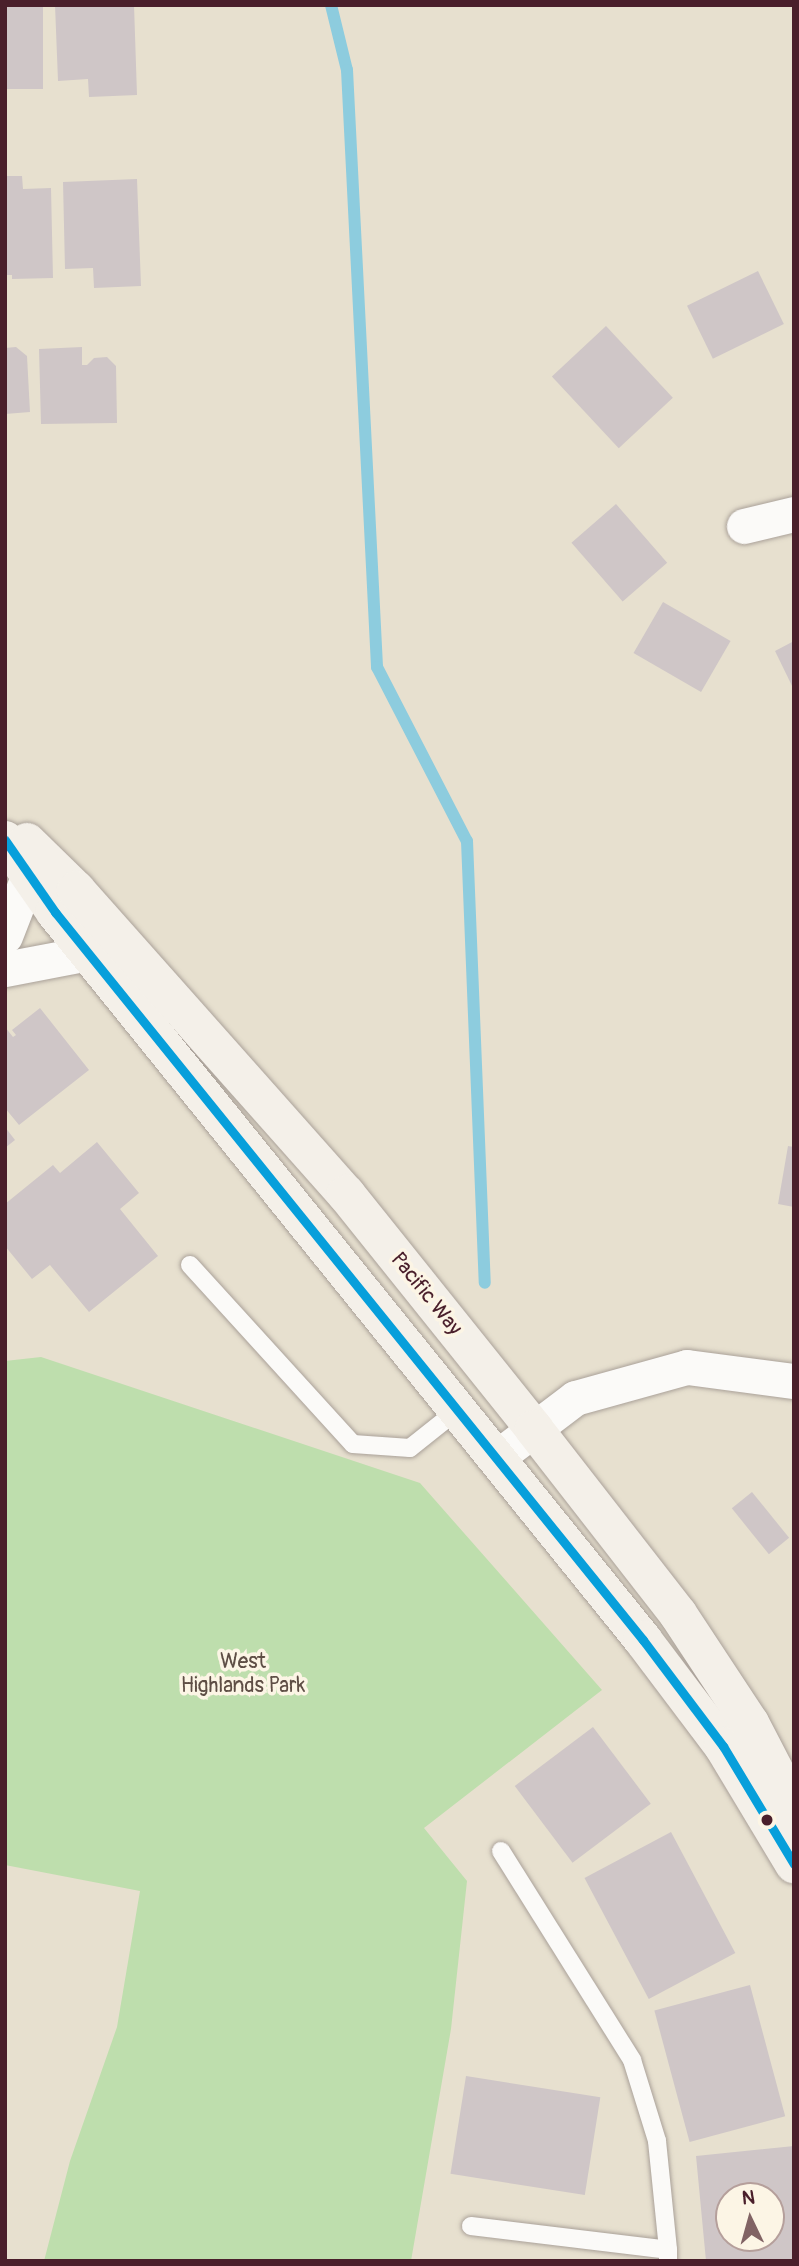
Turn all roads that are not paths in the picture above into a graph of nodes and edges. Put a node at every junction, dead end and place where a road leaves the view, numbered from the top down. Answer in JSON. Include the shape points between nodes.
{"nodes":[{"id":1,"x":794,"y":514,"type":"edge"},
{"id":2,"x":744,"y":526,"type":"dead end"},
{"id":3,"x":5,"y":821,"type":"edge"},
{"id":4,"x":5,"y":840,"type":"edge"},
{"id":5,"x":29,"y":874,"type":"junction"},
{"id":6,"x":5,"y":936,"type":"edge"},
{"id":7,"x":89,"y":953,"type":"junction"},
{"id":8,"x":5,"y":969,"type":"edge"},
{"id":9,"x":190,"y":1265,"type":"dead end"},
{"id":10,"x":794,"y":1381,"type":"edge"},
{"id":11,"x":458,"y":1409,"type":"junction"},
{"id":12,"x":534,"y":1429,"type":"junction"},
{"id":13,"x":496,"y":1458,"type":"junction"},
{"id":14,"x":794,"y":1808,"type":"edge"},
{"id":15,"x":501,"y":1851,"type":"dead end"},
{"id":16,"x":794,"y":1864,"type":"edge"},
{"id":17,"x":471,"y":2226,"type":"dead end"},
{"id":18,"x":668,"y":2255,"type":"edge"}],
"edges":[{"from":1,"to":2,"type":"street"},
{"from":3,"to":12,"type":"main road","name":"Pacific Way","via":[[76,890],[346,1194]]},
{"from":4,"to":5,"type":"main road"},
{"from":5,"to":6,"type":"street"},
{"from":5,"to":7,"type":"main road"},
{"from":7,"to":8,"type":"street"},
{"from":7,"to":11,"type":"main road"},
{"from":9,"to":11,"type":"lane","via":[[353,1444],[410,1448]]},
{"from":10,"to":12,"type":"street","via":[[687,1367],[575,1398]]},
{"from":11,"to":13,"type":"main road"},
{"from":12,"to":13,"type":"street"},
{"from":12,"to":14,"type":"main road","name":"Pacific Way","via":[[678,1614],[750,1723]]},
{"from":13,"to":16,"type":"main road","via":[[723,1746]]},
{"from":15,"to":18,"type":"lane","via":[[632,2060],[657,2141]]},
{"from":17,"to":18,"type":"lane"}]}
